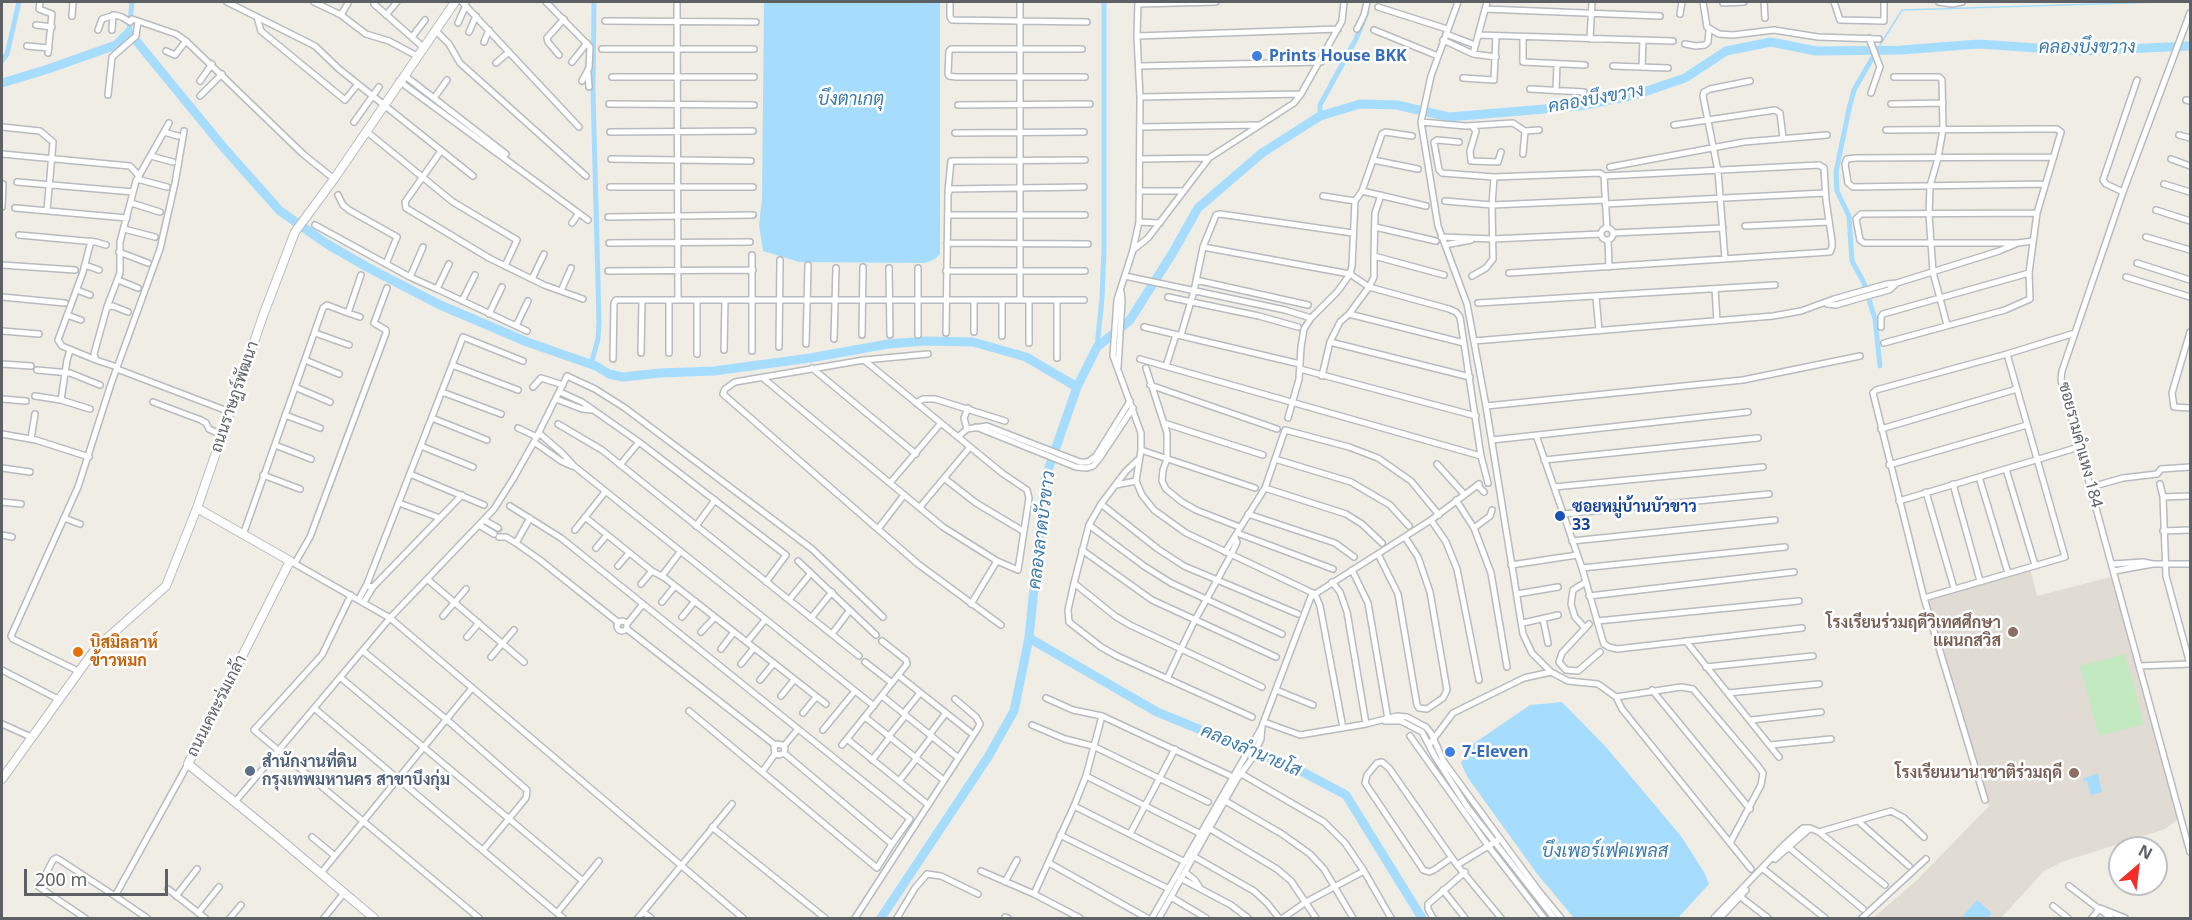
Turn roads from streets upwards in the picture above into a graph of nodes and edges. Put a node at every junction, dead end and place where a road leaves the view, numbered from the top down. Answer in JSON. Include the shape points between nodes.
{"nodes":[{"id":1,"x":40,"y":2,"type":"edge"},
{"id":2,"x":73,"y":2,"type":"edge"},
{"id":3,"x":227,"y":2,"type":"edge"},
{"id":4,"x":314,"y":2,"type":"edge"},
{"id":5,"x":397,"y":2,"type":"edge"},
{"id":6,"x":455,"y":2,"type":"edge"},
{"id":7,"x":546,"y":2,"type":"edge"},
{"id":8,"x":677,"y":2,"type":"edge"},
{"id":9,"x":950,"y":2,"type":"edge"},
{"id":10,"x":1020,"y":2,"type":"edge"},
{"id":11,"x":1216,"y":2,"type":"edge"},
{"id":12,"x":1344,"y":2,"type":"edge"},
{"id":13,"x":1367,"y":2,"type":"edge"},
{"id":14,"x":1455,"y":2,"type":"edge"},
{"id":15,"x":1488,"y":2,"type":"edge"},
{"id":16,"x":1592,"y":2,"type":"edge"},
{"id":17,"x":1682,"y":2,"type":"edge"},
{"id":18,"x":1702,"y":2,"type":"edge"},
{"id":19,"x":1723,"y":2,"type":"edge"},
{"id":20,"x":1744,"y":2,"type":"edge"},
{"id":21,"x":1764,"y":2,"type":"edge"},
{"id":22,"x":1834,"y":2,"type":"edge"},
{"id":23,"x":1884,"y":2,"type":"edge"},
{"id":24,"x":1939,"y":2,"type":"edge"},
{"id":25,"x":1962,"y":2,"type":"edge"},
{"id":26,"x":348,"y":3,"type":"dead end"},
{"id":27,"x":464,"y":3,"type":"edge"},
{"id":28,"x":1138,"y":3,"type":"edge"},
{"id":29,"x":374,"y":4,"type":"dead end"},
{"id":30,"x":1378,"y":7,"type":"dead end"},
{"id":31,"x":1485,"y":9,"type":"junction"},
{"id":32,"x":2190,"y":12,"type":"edge"},
{"id":33,"x":1592,"y":13,"type":"junction"},
{"id":34,"x":1680,"y":14,"type":"dead end"},
{"id":35,"x":113,"y":15,"type":"junction"},
{"id":36,"x":341,"y":15,"type":"junction"},
{"id":37,"x":386,"y":15,"type":"junction"},
{"id":38,"x":72,"y":16,"type":"dead end"},
{"id":39,"x":476,"y":16,"type":"junction"},
{"id":40,"x":1660,"y":16,"type":"dead end"},
{"id":41,"x":257,"y":17,"type":"junction"},
{"id":42,"x":1765,"y":18,"type":"dead end"},
{"id":43,"x":564,"y":19,"type":"junction"},
{"id":44,"x":135,"y":20,"type":"junction"},
{"id":45,"x":425,"y":20,"type":"dead end"},
{"id":46,"x":604,"y":21,"type":"dead end"},
{"id":47,"x":677,"y":21,"type":"junction"},
{"id":48,"x":1020,"y":21,"type":"junction"},
{"id":49,"x":756,"y":22,"type":"dead end"},
{"id":50,"x":1087,"y":22,"type":"dead end"},
{"id":51,"x":458,"y":23,"type":"dead end"},
{"id":52,"x":36,"y":25,"type":"dead end"},
{"id":53,"x":52,"y":27,"type":"junction"},
{"id":54,"x":1338,"y":29,"type":"junction"},
{"id":55,"x":1357,"y":29,"type":"dead end"},
{"id":56,"x":98,"y":30,"type":"dead end"},
{"id":57,"x":112,"y":30,"type":"dead end"},
{"id":58,"x":435,"y":30,"type":"junction"},
{"id":59,"x":489,"y":30,"type":"junction"},
{"id":60,"x":1374,"y":30,"type":"dead end"},
{"id":61,"x":1709,"y":30,"type":"junction"},
{"id":62,"x":1446,"y":31,"type":"junction"},
{"id":63,"x":469,"y":32,"type":"dead end"},
{"id":64,"x":1478,"y":35,"type":"junction"},
{"id":65,"x":1137,"y":36,"type":"junction"},
{"id":66,"x":1496,"y":36,"type":"junction"},
{"id":67,"x":412,"y":37,"type":"junction"},
{"id":68,"x":1523,"y":37,"type":"junction"},
{"id":69,"x":1590,"y":39,"type":"junction"},
{"id":70,"x":1869,"y":39,"type":"junction"},
{"id":71,"x":1879,"y":39,"type":"dead end"},
{"id":72,"x":1443,"y":40,"type":"junction"},
{"id":73,"x":1643,"y":40,"type":"junction"},
{"id":74,"x":186,"y":41,"type":"junction"},
{"id":75,"x":1673,"y":41,"type":"dead end"},
{"id":76,"x":484,"y":42,"type":"dead end"},
{"id":77,"x":587,"y":42,"type":"junction"},
{"id":78,"x":1685,"y":44,"type":"dead end"},
{"id":79,"x":1475,"y":45,"type":"junction"},
{"id":80,"x":27,"y":46,"type":"dead end"},
{"id":81,"x":423,"y":47,"type":"junction"},
{"id":82,"x":602,"y":49,"type":"dead end"},
{"id":83,"x":677,"y":49,"type":"junction"},
{"id":84,"x":754,"y":49,"type":"dead end"},
{"id":85,"x":1019,"y":49,"type":"junction"},
{"id":86,"x":1082,"y":49,"type":"dead end"},
{"id":87,"x":166,"y":51,"type":"dead end"},
{"id":88,"x":509,"y":52,"type":"junction"},
{"id":89,"x":1473,"y":54,"type":"junction"},
{"id":90,"x":559,"y":55,"type":"dead end"},
{"id":91,"x":417,"y":56,"type":"junction"},
{"id":92,"x":1438,"y":56,"type":"junction"},
{"id":93,"x":1496,"y":57,"type":"junction"},
{"id":94,"x":572,"y":62,"type":"dead end"},
{"id":95,"x":1321,"y":62,"type":"junction"},
{"id":96,"x":496,"y":63,"type":"dead end"},
{"id":97,"x":212,"y":64,"type":"junction"},
{"id":98,"x":1557,"y":64,"type":"junction"},
{"id":99,"x":1585,"y":65,"type":"dead end"},
{"id":100,"x":1140,"y":66,"type":"junction"},
{"id":101,"x":1613,"y":66,"type":"dead end"},
{"id":102,"x":1642,"y":67,"type":"junction"},
{"id":103,"x":1668,"y":68,"type":"dead end"},
{"id":104,"x":588,"y":72,"type":"junction"},
{"id":105,"x":222,"y":74,"type":"junction"},
{"id":106,"x":1019,"y":76,"type":"junction"},
{"id":107,"x":612,"y":77,"type":"dead end"},
{"id":108,"x":677,"y":77,"type":"junction"},
{"id":109,"x":754,"y":77,"type":"dead end"},
{"id":110,"x":1085,"y":77,"type":"dead end"},
{"id":111,"x":1894,"y":77,"type":"dead end"},
{"id":112,"x":401,"y":78,"type":"junction"},
{"id":113,"x":1463,"y":78,"type":"dead end"},
{"id":114,"x":447,"y":80,"type":"dead end"},
{"id":115,"x":2137,"y":80,"type":"dead end"},
{"id":116,"x":200,"y":81,"type":"dead end"},
{"id":117,"x":582,"y":81,"type":"dead end"},
{"id":118,"x":1750,"y":81,"type":"dead end"},
{"id":119,"x":358,"y":84,"type":"junction"},
{"id":120,"x":379,"y":87,"type":"dead end"},
{"id":121,"x":589,"y":87,"type":"dead end"},
{"id":122,"x":1530,"y":89,"type":"dead end"},
{"id":123,"x":1556,"y":91,"type":"junction"},
{"id":124,"x":1584,"y":92,"type":"dead end"},
{"id":125,"x":1871,"y":93,"type":"dead end"},
{"id":126,"x":1301,"y":94,"type":"junction"},
{"id":127,"x":108,"y":95,"type":"dead end"},
{"id":128,"x":200,"y":96,"type":"dead end"},
{"id":129,"x":372,"y":96,"type":"junction"},
{"id":130,"x":1140,"y":97,"type":"junction"},
{"id":131,"x":434,"y":98,"type":"junction"},
{"id":132,"x":1943,"y":103,"type":"junction"},
{"id":133,"x":609,"y":104,"type":"dead end"},
{"id":134,"x":678,"y":104,"type":"junction"},
{"id":135,"x":1019,"y":104,"type":"junction"},
{"id":136,"x":1090,"y":104,"type":"dead end"},
{"id":137,"x":1891,"y":104,"type":"dead end"},
{"id":138,"x":383,"y":105,"type":"junction"},
{"id":139,"x":754,"y":105,"type":"dead end"},
{"id":140,"x":958,"y":105,"type":"dead end"},
{"id":141,"x":1708,"y":120,"type":"junction"},
{"id":142,"x":1421,"y":121,"type":"junction"},
{"id":143,"x":354,"y":122,"type":"dead end"},
{"id":144,"x":169,"y":123,"type":"dead end"},
{"id":145,"x":1260,"y":125,"type":"junction"},
{"id":146,"x":1674,"y":125,"type":"dead end"},
{"id":147,"x":2,"y":127,"type":"edge"},
{"id":148,"x":579,"y":127,"type":"dead end"},
{"id":149,"x":1140,"y":127,"type":"junction"},
{"id":150,"x":1474,"y":129,"type":"junction"},
{"id":151,"x":1943,"y":129,"type":"junction"},
{"id":152,"x":366,"y":130,"type":"junction"},
{"id":153,"x":1539,"y":130,"type":"dead end"},
{"id":154,"x":1886,"y":130,"type":"dead end"},
{"id":155,"x":184,"y":131,"type":"dead end"},
{"id":156,"x":753,"y":131,"type":"dead end"},
{"id":157,"x":1525,"y":131,"type":"junction"},
{"id":158,"x":164,"y":132,"type":"junction"},
{"id":159,"x":610,"y":132,"type":"dead end"},
{"id":160,"x":677,"y":132,"type":"junction"},
{"id":161,"x":1019,"y":132,"type":"junction"},
{"id":162,"x":1084,"y":132,"type":"dead end"},
{"id":163,"x":955,"y":133,"type":"dead end"},
{"id":164,"x":1827,"y":135,"type":"dead end"},
{"id":165,"x":2179,"y":135,"type":"dead end"},
{"id":166,"x":178,"y":136,"type":"dead end"},
{"id":167,"x":1412,"y":136,"type":"dead end"},
{"id":168,"x":1783,"y":138,"type":"junction"},
{"id":169,"x":2190,"y":138,"type":"edge"},
{"id":170,"x":1459,"y":142,"type":"dead end"},
{"id":171,"x":1714,"y":147,"type":"junction"},
{"id":172,"x":441,"y":152,"type":"junction"},
{"id":173,"x":1501,"y":152,"type":"dead end"},
{"id":174,"x":2,"y":154,"type":"edge"},
{"id":175,"x":506,"y":154,"type":"dead end"},
{"id":176,"x":1523,"y":154,"type":"dead end"},
{"id":177,"x":151,"y":156,"type":"junction"},
{"id":178,"x":2054,"y":157,"type":"junction"},
{"id":179,"x":1209,"y":158,"type":"junction"},
{"id":180,"x":1938,"y":158,"type":"junction"},
{"id":181,"x":51,"y":159,"type":"junction"},
{"id":182,"x":611,"y":159,"type":"dead end"},
{"id":183,"x":678,"y":159,"type":"junction"},
{"id":184,"x":1140,"y":159,"type":"junction"},
{"id":185,"x":2171,"y":159,"type":"dead end"},
{"id":186,"x":751,"y":160,"type":"dead end"},
{"id":187,"x":1020,"y":160,"type":"junction"},
{"id":188,"x":1085,"y":160,"type":"dead end"},
{"id":189,"x":1372,"y":160,"type":"junction"},
{"id":190,"x":173,"y":162,"type":"dead end"},
{"id":191,"x":1637,"y":162,"type":"junction"},
{"id":192,"x":1610,"y":166,"type":"dead end"},
{"id":193,"x":2190,"y":166,"type":"edge"},
{"id":194,"x":1418,"y":169,"type":"dead end"},
{"id":195,"x":1718,"y":171,"type":"junction"},
{"id":196,"x":1641,"y":174,"type":"junction"},
{"id":197,"x":473,"y":176,"type":"dead end"},
{"id":198,"x":586,"y":176,"type":"dead end"},
{"id":199,"x":1604,"y":176,"type":"junction"},
{"id":200,"x":138,"y":177,"type":"junction"},
{"id":201,"x":422,"y":177,"type":"junction"},
{"id":202,"x":1494,"y":177,"type":"junction"},
{"id":203,"x":333,"y":180,"type":"junction"},
{"id":204,"x":17,"y":182,"type":"dead end"},
{"id":205,"x":3,"y":184,"type":"edge"},
{"id":206,"x":2045,"y":184,"type":"junction"},
{"id":207,"x":2164,"y":184,"type":"dead end"},
{"id":208,"x":50,"y":185,"type":"junction"},
{"id":209,"x":1930,"y":186,"type":"junction"},
{"id":210,"x":167,"y":187,"type":"dead end"},
{"id":211,"x":610,"y":187,"type":"dead end"},
{"id":212,"x":753,"y":187,"type":"dead end"},
{"id":213,"x":1020,"y":187,"type":"junction"},
{"id":214,"x":678,"y":188,"type":"junction"},
{"id":215,"x":1084,"y":188,"type":"dead end"},
{"id":216,"x":948,"y":191,"type":"junction"},
{"id":217,"x":1140,"y":191,"type":"junction"},
{"id":218,"x":1184,"y":191,"type":"junction"},
{"id":219,"x":1362,"y":191,"type":"junction"},
{"id":220,"x":133,"y":192,"type":"junction"},
{"id":221,"x":2123,"y":192,"type":"junction"},
{"id":222,"x":2190,"y":192,"type":"edge"},
{"id":223,"x":1825,"y":193,"type":"junction"},
{"id":224,"x":1381,"y":195,"type":"junction"},
{"id":225,"x":1323,"y":196,"type":"dead end"},
{"id":226,"x":1721,"y":199,"type":"junction"},
{"id":227,"x":1356,"y":201,"type":"junction"},
{"id":228,"x":1445,"y":201,"type":"dead end"},
{"id":229,"x":1605,"y":202,"type":"junction"},
{"id":230,"x":131,"y":203,"type":"junction"},
{"id":231,"x":1492,"y":205,"type":"junction"},
{"id":232,"x":1426,"y":206,"type":"dead end"},
{"id":233,"x":2,"y":207,"type":"edge"},
{"id":234,"x":15,"y":208,"type":"dead end"},
{"id":235,"x":2156,"y":210,"type":"dead end"},
{"id":236,"x":47,"y":211,"type":"junction"},
{"id":237,"x":160,"y":212,"type":"dead end"},
{"id":238,"x":579,"y":213,"type":"junction"},
{"id":239,"x":2037,"y":213,"type":"junction"},
{"id":240,"x":1929,"y":214,"type":"junction"},
{"id":241,"x":753,"y":215,"type":"dead end"},
{"id":242,"x":948,"y":215,"type":"junction"},
{"id":243,"x":1020,"y":215,"type":"junction"},
{"id":244,"x":1085,"y":215,"type":"dead end"},
{"id":245,"x":677,"y":216,"type":"junction"},
{"id":246,"x":608,"y":217,"type":"dead end"},
{"id":247,"x":127,"y":218,"type":"junction"},
{"id":248,"x":588,"y":220,"type":"dead end"},
{"id":249,"x":2190,"y":221,"type":"edge"},
{"id":250,"x":1139,"y":222,"type":"junction"},
{"id":251,"x":1829,"y":222,"type":"junction"},
{"id":252,"x":572,"y":223,"type":"dead end"},
{"id":253,"x":1160,"y":223,"type":"junction"},
{"id":254,"x":315,"y":225,"type":"dead end"},
{"id":255,"x":1745,"y":226,"type":"dead end"},
{"id":256,"x":1375,"y":227,"type":"junction"},
{"id":257,"x":1607,"y":228,"type":"junction"},
{"id":258,"x":1723,"y":228,"type":"junction"},
{"id":259,"x":124,"y":229,"type":"junction"},
{"id":260,"x":1353,"y":233,"type":"junction"},
{"id":261,"x":1613,"y":233,"type":"junction"},
{"id":262,"x":1601,"y":234,"type":"junction"},
{"id":263,"x":19,"y":235,"type":"dead end"},
{"id":264,"x":155,"y":237,"type":"dead end"},
{"id":265,"x":2146,"y":237,"type":"dead end"},
{"id":266,"x":1439,"y":239,"type":"junction"},
{"id":267,"x":1493,"y":239,"type":"junction"},
{"id":268,"x":1473,"y":240,"type":"junction"},
{"id":269,"x":1608,"y":240,"type":"junction"},
{"id":270,"x":2033,"y":241,"type":"junction"},
{"id":271,"x":91,"y":242,"type":"junction"},
{"id":272,"x":1930,"y":242,"type":"junction"},
{"id":273,"x":609,"y":243,"type":"dead end"},
{"id":274,"x":677,"y":243,"type":"junction"},
{"id":275,"x":750,"y":243,"type":"dead end"},
{"id":276,"x":947,"y":243,"type":"junction"},
{"id":277,"x":1020,"y":243,"type":"junction"},
{"id":278,"x":2018,"y":243,"type":"junction"},
{"id":279,"x":1088,"y":244,"type":"dead end"},
{"id":280,"x":106,"y":245,"type":"dead end"},
{"id":281,"x":1445,"y":245,"type":"junction"},
{"id":282,"x":423,"y":247,"type":"dead end"},
{"id":283,"x":1203,"y":247,"type":"junction"},
{"id":284,"x":1134,"y":250,"type":"junction"},
{"id":285,"x":2190,"y":250,"type":"edge"},
{"id":286,"x":119,"y":252,"type":"junction"},
{"id":287,"x":544,"y":254,"type":"dead end"},
{"id":288,"x":752,"y":255,"type":"dead end"},
{"id":289,"x":1374,"y":256,"type":"junction"},
{"id":290,"x":1725,"y":259,"type":"junction"},
{"id":291,"x":780,"y":260,"type":"dead end"},
{"id":292,"x":148,"y":263,"type":"dead end"},
{"id":293,"x":2137,"y":263,"type":"dead end"},
{"id":294,"x":386,"y":264,"type":"junction"},
{"id":295,"x":449,"y":264,"type":"dead end"},
{"id":296,"x":2,"y":265,"type":"edge"},
{"id":297,"x":85,"y":265,"type":"junction"},
{"id":298,"x":808,"y":265,"type":"dead end"},
{"id":299,"x":506,"y":266,"type":"junction"},
{"id":300,"x":864,"y":267,"type":"dead end"},
{"id":301,"x":1609,"y":267,"type":"junction"},
{"id":302,"x":571,"y":268,"type":"dead end"},
{"id":303,"x":836,"y":268,"type":"dead end"},
{"id":304,"x":889,"y":268,"type":"dead end"},
{"id":305,"x":918,"y":268,"type":"dead end"},
{"id":306,"x":75,"y":270,"type":"dead end"},
{"id":307,"x":99,"y":270,"type":"dead end"},
{"id":308,"x":753,"y":270,"type":"junction"},
{"id":309,"x":608,"y":271,"type":"dead end"},
{"id":310,"x":678,"y":271,"type":"junction"},
{"id":311,"x":946,"y":271,"type":"junction"},
{"id":312,"x":1020,"y":271,"type":"junction"},
{"id":313,"x":1085,"y":272,"type":"dead end"},
{"id":314,"x":1933,"y":272,"type":"junction"},
{"id":315,"x":1509,"y":273,"type":"dead end"},
{"id":316,"x":2029,"y":273,"type":"junction"},
{"id":317,"x":361,"y":274,"type":"dead end"},
{"id":318,"x":1350,"y":274,"type":"junction"},
{"id":319,"x":475,"y":275,"type":"dead end"},
{"id":320,"x":1444,"y":275,"type":"dead end"},
{"id":321,"x":1125,"y":276,"type":"junction"},
{"id":322,"x":1472,"y":276,"type":"dead end"},
{"id":323,"x":410,"y":277,"type":"junction"},
{"id":324,"x":2126,"y":277,"type":"dead end"},
{"id":325,"x":532,"y":279,"type":"junction"},
{"id":326,"x":118,"y":280,"type":"junction"},
{"id":327,"x":1196,"y":280,"type":"junction"},
{"id":328,"x":2190,"y":280,"type":"edge"},
{"id":329,"x":1775,"y":285,"type":"dead end"},
{"id":330,"x":502,"y":287,"type":"dead end"},
{"id":331,"x":1369,"y":287,"type":"junction"},
{"id":332,"x":138,"y":288,"type":"dead end"},
{"id":333,"x":387,"y":288,"type":"dead end"},
{"id":334,"x":1715,"y":289,"type":"junction"},
{"id":335,"x":77,"y":290,"type":"junction"},
{"id":336,"x":437,"y":290,"type":"junction"},
{"id":337,"x":561,"y":291,"type":"junction"},
{"id":338,"x":1194,"y":291,"type":"junction"},
{"id":339,"x":90,"y":295,"type":"dead end"},
{"id":340,"x":1263,"y":295,"type":"junction"},
{"id":341,"x":2,"y":297,"type":"edge"},
{"id":342,"x":1168,"y":297,"type":"dead end"},
{"id":343,"x":1596,"y":297,"type":"junction"},
{"id":344,"x":2190,"y":297,"type":"edge"},
{"id":345,"x":1939,"y":298,"type":"junction"},
{"id":346,"x":583,"y":299,"type":"dead end"},
{"id":347,"x":642,"y":300,"type":"junction"},
{"id":348,"x":669,"y":300,"type":"junction"},
{"id":349,"x":678,"y":300,"type":"junction"},
{"id":350,"x":698,"y":300,"type":"junction"},
{"id":351,"x":725,"y":300,"type":"junction"},
{"id":352,"x":753,"y":300,"type":"junction"},
{"id":353,"x":780,"y":300,"type":"junction"},
{"id":354,"x":807,"y":300,"type":"junction"},
{"id":355,"x":835,"y":300,"type":"junction"},
{"id":356,"x":1002,"y":300,"type":"junction"},
{"id":357,"x":1020,"y":300,"type":"junction"},
{"id":358,"x":1029,"y":300,"type":"junction"},
{"id":359,"x":1057,"y":300,"type":"junction"},
{"id":360,"x":1084,"y":300,"type":"dead end"},
{"id":361,"x":462,"y":301,"type":"junction"},
{"id":362,"x":528,"y":301,"type":"dead end"},
{"id":363,"x":863,"y":301,"type":"junction"},
{"id":364,"x":890,"y":301,"type":"junction"},
{"id":365,"x":918,"y":301,"type":"junction"},
{"id":366,"x":945,"y":301,"type":"junction"},
{"id":367,"x":974,"y":301,"type":"junction"},
{"id":368,"x":1191,"y":302,"type":"junction"},
{"id":369,"x":65,"y":303,"type":"dead end"},
{"id":370,"x":1478,"y":303,"type":"dead end"},
{"id":371,"x":1261,"y":305,"type":"junction"},
{"id":372,"x":1308,"y":305,"type":"dead end"},
{"id":373,"x":107,"y":307,"type":"junction"},
{"id":374,"x":128,"y":312,"type":"dead end"},
{"id":375,"x":348,"y":313,"type":"junction"},
{"id":376,"x":489,"y":314,"type":"junction"},
{"id":377,"x":1350,"y":314,"type":"junction"},
{"id":378,"x":67,"y":315,"type":"junction"},
{"id":379,"x":1259,"y":316,"type":"junction"},
{"id":380,"x":360,"y":317,"type":"dead end"},
{"id":381,"x":1311,"y":318,"type":"junction"},
{"id":382,"x":81,"y":320,"type":"dead end"},
{"id":383,"x":1717,"y":321,"type":"junction"},
{"id":384,"x":516,"y":326,"type":"junction"},
{"id":385,"x":1947,"y":326,"type":"junction"},
{"id":386,"x":1144,"y":327,"type":"dead end"},
{"id":387,"x":1298,"y":327,"type":"dead end"},
{"id":388,"x":1881,"y":327,"type":"dead end"},
{"id":389,"x":466,"y":329,"type":"dead end"},
{"id":390,"x":2,"y":331,"type":"edge"},
{"id":391,"x":1599,"y":331,"type":"junction"},
{"id":392,"x":527,"y":332,"type":"dead end"},
{"id":393,"x":974,"y":332,"type":"dead end"},
{"id":394,"x":2190,"y":332,"type":"edge"},
{"id":395,"x":315,"y":333,"type":"junction"},
{"id":396,"x":945,"y":333,"type":"dead end"},
{"id":397,"x":2075,"y":333,"type":"junction"},
{"id":398,"x":39,"y":334,"type":"dead end"},
{"id":399,"x":890,"y":335,"type":"dead end"},
{"id":400,"x":918,"y":335,"type":"dead end"},
{"id":401,"x":1179,"y":335,"type":"junction"},
{"id":402,"x":862,"y":336,"type":"dead end"},
{"id":403,"x":1002,"y":336,"type":"dead end"},
{"id":404,"x":463,"y":337,"type":"junction"},
{"id":405,"x":834,"y":339,"type":"dead end"},
{"id":406,"x":1473,"y":341,"type":"junction"},
{"id":407,"x":1330,"y":342,"type":"junction"},
{"id":408,"x":1029,"y":343,"type":"dead end"},
{"id":409,"x":1464,"y":343,"type":"junction"},
{"id":410,"x":1884,"y":343,"type":"dead end"},
{"id":411,"x":806,"y":344,"type":"dead end"},
{"id":412,"x":349,"y":345,"type":"dead end"},
{"id":413,"x":779,"y":347,"type":"dead end"},
{"id":414,"x":70,"y":350,"type":"junction"},
{"id":415,"x":724,"y":350,"type":"dead end"},
{"id":416,"x":752,"y":351,"type":"dead end"},
{"id":417,"x":641,"y":353,"type":"dead end"},
{"id":418,"x":669,"y":353,"type":"dead end"},
{"id":419,"x":697,"y":354,"type":"dead end"},
{"id":420,"x":928,"y":354,"type":"dead end"},
{"id":421,"x":2007,"y":354,"type":"junction"},
{"id":422,"x":1860,"y":356,"type":"dead end"},
{"id":423,"x":1057,"y":358,"type":"dead end"},
{"id":424,"x":613,"y":359,"type":"dead end"},
{"id":425,"x":1140,"y":359,"type":"dead end"},
{"id":426,"x":96,"y":360,"type":"junction"},
{"id":427,"x":305,"y":360,"type":"junction"},
{"id":428,"x":864,"y":360,"type":"junction"},
{"id":429,"x":523,"y":361,"type":"dead end"},
{"id":430,"x":2,"y":364,"type":"edge"},
{"id":431,"x":452,"y":364,"type":"junction"},
{"id":432,"x":31,"y":366,"type":"dead end"},
{"id":433,"x":1166,"y":366,"type":"junction"},
{"id":434,"x":1300,"y":367,"type":"junction"},
{"id":435,"x":117,"y":368,"type":"junction"},
{"id":436,"x":812,"y":368,"type":"junction"},
{"id":437,"x":1146,"y":368,"type":"dead end"},
{"id":438,"x":37,"y":370,"type":"dead end"},
{"id":439,"x":65,"y":374,"type":"junction"},
{"id":440,"x":339,"y":374,"type":"dead end"},
{"id":441,"x":1322,"y":376,"type":"junction"},
{"id":442,"x":1470,"y":377,"type":"junction"},
{"id":443,"x":763,"y":378,"type":"junction"},
{"id":444,"x":1150,"y":384,"type":"junction"},
{"id":445,"x":100,"y":385,"type":"dead end"},
{"id":446,"x":563,"y":385,"type":"junction"},
{"id":447,"x":295,"y":387,"type":"junction"},
{"id":448,"x":533,"y":387,"type":"dead end"},
{"id":449,"x":2018,"y":389,"type":"junction"},
{"id":450,"x":518,"y":390,"type":"dead end"},
{"id":451,"x":442,"y":392,"type":"junction"},
{"id":452,"x":560,"y":392,"type":"junction"},
{"id":453,"x":35,"y":396,"type":"dead end"},
{"id":454,"x":2,"y":399,"type":"edge"},
{"id":455,"x":556,"y":399,"type":"junction"},
{"id":456,"x":61,"y":400,"type":"junction"},
{"id":457,"x":26,"y":401,"type":"dead end"},
{"id":458,"x":1130,"y":401,"type":"junction"},
{"id":459,"x":153,"y":402,"type":"dead end"},
{"id":460,"x":330,"y":402,"type":"dead end"},
{"id":461,"x":916,"y":403,"type":"junction"},
{"id":462,"x":1293,"y":403,"type":"junction"},
{"id":463,"x":1486,"y":406,"type":"junction"},
{"id":464,"x":968,"y":408,"type":"junction"},
{"id":465,"x":1132,"y":408,"type":"junction"},
{"id":466,"x":2190,"y":408,"type":"edge"},
{"id":467,"x":90,"y":409,"type":"dead end"},
{"id":468,"x":591,"y":410,"type":"junction"},
{"id":469,"x":230,"y":412,"type":"junction"},
{"id":470,"x":1748,"y":412,"type":"dead end"},
{"id":471,"x":34,"y":414,"type":"dead end"},
{"id":472,"x":501,"y":414,"type":"dead end"},
{"id":473,"x":285,"y":415,"type":"junction"},
{"id":474,"x":1476,"y":416,"type":"junction"},
{"id":475,"x":432,"y":418,"type":"junction"},
{"id":476,"x":1288,"y":418,"type":"dead end"},
{"id":477,"x":1005,"y":421,"type":"dead end"},
{"id":478,"x":941,"y":423,"type":"junction"},
{"id":479,"x":1164,"y":423,"type":"junction"},
{"id":480,"x":558,"y":424,"type":"dead end"},
{"id":481,"x":2027,"y":425,"type":"junction"},
{"id":482,"x":320,"y":428,"type":"dead end"},
{"id":483,"x":518,"y":428,"type":"dead end"},
{"id":484,"x":967,"y":429,"type":"junction"},
{"id":485,"x":1277,"y":429,"type":"dead end"},
{"id":486,"x":1881,"y":429,"type":"junction"},
{"id":487,"x":2,"y":434,"type":"edge"},
{"id":488,"x":222,"y":435,"type":"junction"},
{"id":489,"x":1536,"y":435,"type":"junction"},
{"id":490,"x":536,"y":437,"type":"junction"},
{"id":491,"x":958,"y":437,"type":"junction"},
{"id":492,"x":1758,"y":438,"type":"dead end"},
{"id":493,"x":31,"y":439,"type":"junction"},
{"id":494,"x":487,"y":440,"type":"dead end"},
{"id":495,"x":1492,"y":440,"type":"junction"},
{"id":496,"x":639,"y":442,"type":"junction"},
{"id":497,"x":274,"y":445,"type":"junction"},
{"id":498,"x":421,"y":446,"type":"junction"},
{"id":499,"x":970,"y":447,"type":"junction"},
{"id":500,"x":2079,"y":447,"type":"junction"},
{"id":501,"x":1141,"y":450,"type":"junction"},
{"id":502,"x":915,"y":454,"type":"junction"},
{"id":503,"x":1263,"y":455,"type":"dead end"},
{"id":504,"x":1481,"y":456,"type":"junction"},
{"id":505,"x":89,"y":457,"type":"junction"},
{"id":506,"x":311,"y":459,"type":"dead end"},
{"id":507,"x":1139,"y":459,"type":"junction"},
{"id":508,"x":1167,"y":459,"type":"junction"},
{"id":509,"x":1275,"y":459,"type":"junction"},
{"id":510,"x":1544,"y":460,"type":"junction"},
{"id":511,"x":2037,"y":460,"type":"junction"},
{"id":512,"x":1092,"y":463,"type":"junction"},
{"id":513,"x":1437,"y":464,"type":"dead end"},
{"id":514,"x":620,"y":465,"type":"junction"},
{"id":515,"x":1889,"y":465,"type":"junction"},
{"id":516,"x":573,"y":466,"type":"junction"},
{"id":517,"x":1762,"y":466,"type":"dead end"},
{"id":518,"x":473,"y":467,"type":"dead end"},
{"id":519,"x":2190,"y":467,"type":"edge"},
{"id":520,"x":2,"y":468,"type":"edge"},
{"id":521,"x":2006,"y":469,"type":"junction"},
{"id":522,"x":30,"y":472,"type":"dead end"},
{"id":523,"x":410,"y":474,"type":"junction"},
{"id":524,"x":263,"y":476,"type":"junction"},
{"id":525,"x":1979,"y":477,"type":"junction"},
{"id":526,"x":944,"y":478,"type":"junction"},
{"id":527,"x":1136,"y":481,"type":"junction"},
{"id":528,"x":890,"y":483,"type":"junction"},
{"id":529,"x":1488,"y":483,"type":"dead end"},
{"id":530,"x":1953,"y":484,"type":"junction"},
{"id":531,"x":2160,"y":484,"type":"dead end"},
{"id":532,"x":1116,"y":485,"type":"junction"},
{"id":533,"x":1554,"y":487,"type":"junction"},
{"id":534,"x":2091,"y":487,"type":"junction"},
{"id":535,"x":1255,"y":488,"type":"dead end"},
{"id":536,"x":1265,"y":488,"type":"junction"},
{"id":537,"x":300,"y":489,"type":"dead end"},
{"id":538,"x":605,"y":492,"type":"junction"},
{"id":539,"x":1484,"y":492,"type":"dead end"},
{"id":540,"x":1926,"y":492,"type":"junction"},
{"id":541,"x":1464,"y":494,"type":"junction"},
{"id":542,"x":1769,"y":494,"type":"dead end"},
{"id":543,"x":462,"y":495,"type":"junction"},
{"id":544,"x":904,"y":495,"type":"junction"},
{"id":545,"x":2190,"y":496,"type":"edge"},
{"id":546,"x":2163,"y":497,"type":"junction"},
{"id":547,"x":715,"y":500,"type":"junction"},
{"id":548,"x":1456,"y":500,"type":"junction"},
{"id":549,"x":1899,"y":501,"type":"junction"},
{"id":550,"x":2,"y":502,"type":"edge"},
{"id":551,"x":399,"y":503,"type":"junction"},
{"id":552,"x":21,"y":504,"type":"dead end"},
{"id":553,"x":1101,"y":504,"type":"junction"},
{"id":554,"x":484,"y":505,"type":"dead end"},
{"id":555,"x":510,"y":506,"type":"dead end"},
{"id":556,"x":920,"y":507,"type":"junction"},
{"id":557,"x":197,"y":508,"type":"junction"},
{"id":558,"x":1492,"y":510,"type":"dead end"},
{"id":559,"x":1248,"y":514,"type":"junction"},
{"id":560,"x":1563,"y":514,"type":"junction"},
{"id":561,"x":1439,"y":515,"type":"junction"},
{"id":562,"x":585,"y":517,"type":"junction"},
{"id":563,"x":64,"y":518,"type":"junction"},
{"id":564,"x":440,"y":518,"type":"junction"},
{"id":565,"x":530,"y":518,"type":"junction"},
{"id":566,"x":1431,"y":520,"type":"junction"},
{"id":567,"x":1775,"y":520,"type":"dead end"},
{"id":568,"x":481,"y":522,"type":"junction"},
{"id":569,"x":80,"y":524,"type":"dead end"},
{"id":570,"x":1089,"y":525,"type":"junction"},
{"id":571,"x":1237,"y":525,"type":"dead end"},
{"id":572,"x":696,"y":526,"type":"junction"},
{"id":573,"x":1408,"y":526,"type":"dead end"},
{"id":574,"x":1474,"y":528,"type":"junction"},
{"id":575,"x":878,"y":529,"type":"junction"},
{"id":576,"x":575,"y":530,"type":"dead end"},
{"id":577,"x":2190,"y":530,"type":"edge"},
{"id":578,"x":1023,"y":531,"type":"junction"},
{"id":579,"x":2163,"y":531,"type":"junction"},
{"id":580,"x":2,"y":535,"type":"edge"},
{"id":581,"x":243,"y":535,"type":"junction"},
{"id":582,"x":607,"y":535,"type":"junction"},
{"id":583,"x":1236,"y":536,"type":"junction"},
{"id":584,"x":12,"y":537,"type":"dead end"},
{"id":585,"x":1405,"y":537,"type":"junction"},
{"id":586,"x":1572,"y":541,"type":"junction"},
{"id":587,"x":516,"y":543,"type":"junction"},
{"id":588,"x":1382,"y":543,"type":"dead end"},
{"id":589,"x":1785,"y":547,"type":"dead end"},
{"id":590,"x":596,"y":548,"type":"dead end"},
{"id":591,"x":1082,"y":550,"type":"junction"},
{"id":592,"x":680,"y":552,"type":"junction"},
{"id":593,"x":629,"y":553,"type":"junction"},
{"id":594,"x":1228,"y":554,"type":"junction"},
{"id":595,"x":1378,"y":554,"type":"junction"},
{"id":596,"x":1577,"y":555,"type":"junction"},
{"id":597,"x":1354,"y":557,"type":"dead end"},
{"id":598,"x":798,"y":561,"type":"dead end"},
{"id":599,"x":997,"y":561,"type":"junction"},
{"id":600,"x":292,"y":562,"type":"junction"},
{"id":601,"x":2112,"y":564,"type":"junction"},
{"id":602,"x":2153,"y":564,"type":"junction"},
{"id":603,"x":2190,"y":564,"type":"edge"},
{"id":604,"x":1511,"y":565,"type":"junction"},
{"id":605,"x":2035,"y":565,"type":"junction"},
{"id":606,"x":2164,"y":565,"type":"junction"},
{"id":607,"x":618,"y":566,"type":"dead end"},
{"id":608,"x":1582,"y":568,"type":"junction"},
{"id":609,"x":1333,"y":569,"type":"dead end"},
{"id":610,"x":1352,"y":570,"type":"junction"},
{"id":611,"x":652,"y":571,"type":"junction"},
{"id":612,"x":2114,"y":571,"type":"junction"},
{"id":613,"x":1794,"y":572,"type":"dead end"},
{"id":614,"x":811,"y":573,"type":"junction"},
{"id":615,"x":2008,"y":573,"type":"junction"},
{"id":616,"x":662,"y":576,"type":"junction"},
{"id":617,"x":427,"y":579,"type":"junction"},
{"id":618,"x":1216,"y":579,"type":"junction"},
{"id":619,"x":1980,"y":581,"type":"junction"},
{"id":620,"x":766,"y":582,"type":"junction"},
{"id":621,"x":1332,"y":582,"type":"junction"},
{"id":622,"x":1586,"y":582,"type":"junction"},
{"id":623,"x":1074,"y":583,"type":"junction"},
{"id":624,"x":641,"y":584,"type":"dead end"},
{"id":625,"x":370,"y":585,"type":"junction"},
{"id":626,"x":675,"y":585,"type":"junction"},
{"id":627,"x":1558,"y":587,"type":"dead end"},
{"id":628,"x":1954,"y":588,"type":"junction"},
{"id":629,"x":466,"y":589,"type":"dead end"},
{"id":630,"x":832,"y":592,"type":"junction"},
{"id":631,"x":1313,"y":594,"type":"junction"},
{"id":632,"x":1517,"y":594,"type":"junction"},
{"id":633,"x":351,"y":595,"type":"junction"},
{"id":634,"x":1589,"y":596,"type":"junction"},
{"id":635,"x":1924,"y":598,"type":"junction"},
{"id":636,"x":1206,"y":599,"type":"junction"},
{"id":637,"x":789,"y":600,"type":"junction"},
{"id":638,"x":361,"y":601,"type":"junction"},
{"id":639,"x":695,"y":601,"type":"junction"},
{"id":640,"x":1799,"y":601,"type":"dead end"},
{"id":641,"x":454,"y":602,"type":"junction"},
{"id":642,"x":662,"y":602,"type":"dead end"},
{"id":643,"x":643,"y":604,"type":"junction"},
{"id":644,"x":970,"y":604,"type":"junction"},
{"id":645,"x":850,"y":610,"type":"junction"},
{"id":646,"x":1298,"y":614,"type":"dead end"},
{"id":647,"x":1558,"y":615,"type":"dead end"},
{"id":648,"x":443,"y":616,"type":"dead end"},
{"id":649,"x":682,"y":617,"type":"dead end"},
{"id":650,"x":715,"y":617,"type":"junction"},
{"id":651,"x":883,"y":617,"type":"dead end"},
{"id":652,"x":390,"y":618,"type":"junction"},
{"id":653,"x":811,"y":618,"type":"junction"},
{"id":654,"x":1543,"y":619,"type":"junction"},
{"id":655,"x":765,"y":620,"type":"junction"},
{"id":656,"x":1195,"y":620,"type":"junction"},
{"id":657,"x":1597,"y":621,"type":"junction"},
{"id":658,"x":1523,"y":622,"type":"junction"},
{"id":659,"x":479,"y":623,"type":"junction"},
{"id":660,"x":1001,"y":625,"type":"dead end"},
{"id":661,"x":627,"y":627,"type":"junction"},
{"id":662,"x":1802,"y":628,"type":"dead end"},
{"id":663,"x":514,"y":630,"type":"dead end"},
{"id":664,"x":734,"y":632,"type":"junction"},
{"id":665,"x":701,"y":633,"type":"dead end"},
{"id":666,"x":832,"y":634,"type":"junction"},
{"id":667,"x":1282,"y":634,"type":"dead end"},
{"id":668,"x":876,"y":635,"type":"dead end"},
{"id":669,"x":467,"y":637,"type":"dead end"},
{"id":670,"x":882,"y":641,"type":"dead end"},
{"id":671,"x":747,"y":642,"type":"junction"},
{"id":672,"x":1686,"y":642,"type":"junction"},
{"id":673,"x":503,"y":643,"type":"junction"},
{"id":674,"x":1548,"y":643,"type":"dead end"},
{"id":675,"x":754,"y":648,"type":"junction"},
{"id":676,"x":721,"y":649,"type":"dead end"},
{"id":677,"x":1181,"y":649,"type":"junction"},
{"id":678,"x":363,"y":651,"type":"junction"},
{"id":679,"x":1600,"y":652,"type":"dead end"},
{"id":680,"x":859,"y":656,"type":"dead end"},
{"id":681,"x":1813,"y":656,"type":"dead end"},
{"id":682,"x":491,"y":657,"type":"dead end"},
{"id":683,"x":1276,"y":657,"type":"dead end"},
{"id":684,"x":524,"y":662,"type":"dead end"},
{"id":685,"x":865,"y":662,"type":"dead end"},
{"id":686,"x":774,"y":663,"type":"junction"},
{"id":687,"x":741,"y":664,"type":"dead end"},
{"id":688,"x":2190,"y":664,"type":"edge"},
{"id":689,"x":2139,"y":666,"type":"junction"},
{"id":690,"x":1507,"y":667,"type":"dead end"},
{"id":691,"x":1706,"y":667,"type":"junction"},
{"id":692,"x":2,"y":670,"type":"edge"},
{"id":693,"x":78,"y":672,"type":"junction"},
{"id":694,"x":1551,"y":672,"type":"junction"},
{"id":695,"x":898,"y":675,"type":"junction"},
{"id":696,"x":340,"y":677,"type":"junction"},
{"id":697,"x":760,"y":680,"type":"dead end"},
{"id":698,"x":794,"y":680,"type":"junction"},
{"id":699,"x":1167,"y":680,"type":"junction"},
{"id":700,"x":1479,"y":680,"type":"dead end"},
{"id":701,"x":892,"y":683,"type":"junction"},
{"id":702,"x":1819,"y":684,"type":"dead end"},
{"id":703,"x":1262,"y":687,"type":"dead end"},
{"id":704,"x":472,"y":688,"type":"junction"},
{"id":705,"x":1276,"y":690,"type":"junction"},
{"id":706,"x":1652,"y":690,"type":"junction"},
{"id":707,"x":855,"y":691,"type":"junction"},
{"id":708,"x":920,"y":693,"type":"junction"},
{"id":709,"x":1728,"y":693,"type":"junction"},
{"id":710,"x":781,"y":696,"type":"dead end"},
{"id":711,"x":882,"y":696,"type":"junction"},
{"id":712,"x":816,"y":697,"type":"junction"},
{"id":713,"x":1616,"y":697,"type":"junction"},
{"id":714,"x":1046,"y":698,"type":"dead end"},
{"id":715,"x":58,"y":699,"type":"junction"},
{"id":716,"x":955,"y":699,"type":"dead end"},
{"id":717,"x":826,"y":705,"type":"dead end"},
{"id":718,"x":1313,"y":705,"type":"dead end"},
{"id":719,"x":874,"y":706,"type":"junction"},
{"id":720,"x":314,"y":708,"type":"junction"},
{"id":721,"x":689,"y":711,"type":"dead end"},
{"id":722,"x":1821,"y":712,"type":"dead end"},
{"id":723,"x":803,"y":713,"type":"dead end"},
{"id":724,"x":946,"y":713,"type":"junction"},
{"id":725,"x":905,"y":714,"type":"junction"},
{"id":726,"x":1102,"y":716,"type":"junction"},
{"id":727,"x":866,"y":717,"type":"junction"},
{"id":728,"x":1252,"y":717,"type":"dead end"},
{"id":729,"x":446,"y":719,"type":"junction"},
{"id":730,"x":1387,"y":720,"type":"junction"},
{"id":731,"x":1751,"y":720,"type":"junction"},
{"id":732,"x":2,"y":724,"type":"edge"},
{"id":733,"x":1263,"y":724,"type":"junction"},
{"id":734,"x":1366,"y":724,"type":"junction"},
{"id":735,"x":1032,"y":725,"type":"dead end"},
{"id":736,"x":1343,"y":728,"type":"junction"},
{"id":737,"x":798,"y":729,"type":"junction"},
{"id":738,"x":823,"y":730,"type":"dead end"},
{"id":739,"x":1424,"y":730,"type":"junction"},
{"id":740,"x":970,"y":732,"type":"dead end"},
{"id":741,"x":931,"y":735,"type":"junction"},
{"id":742,"x":890,"y":736,"type":"junction"},
{"id":743,"x":1410,"y":736,"type":"dead end"},
{"id":744,"x":31,"y":737,"type":"junction"},
{"id":745,"x":847,"y":739,"type":"junction"},
{"id":746,"x":1435,"y":739,"type":"junction"},
{"id":747,"x":1831,"y":739,"type":"dead end"},
{"id":748,"x":775,"y":745,"type":"junction"},
{"id":749,"x":842,"y":745,"type":"dead end"},
{"id":750,"x":1429,"y":745,"type":"junction"},
{"id":751,"x":1770,"y":745,"type":"junction"},
{"id":752,"x":784,"y":746,"type":"junction"},
{"id":753,"x":1094,"y":746,"type":"junction"},
{"id":754,"x":423,"y":747,"type":"junction"},
{"id":755,"x":1175,"y":749,"type":"junction"},
{"id":756,"x":278,"y":751,"type":"junction"},
{"id":757,"x":784,"y":753,"type":"junction"},
{"id":758,"x":775,"y":754,"type":"junction"},
{"id":759,"x":956,"y":756,"type":"dead end"},
{"id":760,"x":916,"y":757,"type":"junction"},
{"id":761,"x":1779,"y":757,"type":"dead end"},
{"id":762,"x":872,"y":759,"type":"junction"},
{"id":763,"x":188,"y":764,"type":"junction"},
{"id":764,"x":762,"y":772,"type":"junction"},
{"id":765,"x":1237,"y":774,"type":"junction"},
{"id":766,"x":1086,"y":776,"type":"junction"},
{"id":767,"x":397,"y":778,"type":"junction"},
{"id":768,"x":941,"y":778,"type":"dead end"},
{"id":769,"x":2,"y":779,"type":"edge"},
{"id":770,"x":1160,"y":779,"type":"junction"},
{"id":771,"x":899,"y":781,"type":"junction"},
{"id":772,"x":1223,"y":800,"type":"junction"},
{"id":773,"x":1985,"y":800,"type":"dead end"},
{"id":774,"x":235,"y":802,"type":"junction"},
{"id":775,"x":1208,"y":802,"type":"dead end"},
{"id":776,"x":926,"y":803,"type":"dead end"},
{"id":777,"x":732,"y":804,"type":"dead end"},
{"id":778,"x":1074,"y":806,"type":"junction"},
{"id":779,"x":1146,"y":806,"type":"junction"},
{"id":780,"x":1750,"y":808,"type":"junction"},
{"id":781,"x":509,"y":819,"type":"junction"},
{"id":782,"x":1858,"y":821,"type":"junction"},
{"id":783,"x":362,"y":822,"type":"junction"},
{"id":784,"x":712,"y":827,"type":"junction"},
{"id":785,"x":1208,"y":827,"type":"junction"},
{"id":786,"x":1816,"y":830,"type":"junction"},
{"id":787,"x":1130,"y":834,"type":"junction"},
{"id":788,"x":1201,"y":834,"type":"junction"},
{"id":789,"x":1060,"y":835,"type":"junction"},
{"id":790,"x":312,"y":837,"type":"dead end"},
{"id":791,"x":1924,"y":837,"type":"dead end"},
{"id":792,"x":1498,"y":840,"type":"junction"},
{"id":793,"x":1730,"y":843,"type":"junction"},
{"id":794,"x":892,"y":844,"type":"junction"},
{"id":795,"x":1786,"y":845,"type":"junction"},
{"id":796,"x":1489,"y":847,"type":"junction"},
{"id":797,"x":483,"y":850,"type":"junction"},
{"id":798,"x":2190,"y":852,"type":"edge"},
{"id":799,"x":335,"y":856,"type":"junction"},
{"id":800,"x":1192,"y":856,"type":"junction"},
{"id":801,"x":1450,"y":858,"type":"junction"},
{"id":802,"x":1926,"y":859,"type":"dead end"},
{"id":803,"x":1017,"y":860,"type":"dead end"},
{"id":804,"x":599,"y":861,"type":"dead end"},
{"id":805,"x":1185,"y":862,"type":"junction"},
{"id":806,"x":1049,"y":863,"type":"junction"},
{"id":807,"x":681,"y":865,"type":"junction"},
{"id":808,"x":1457,"y":865,"type":"junction"},
{"id":809,"x":1909,"y":866,"type":"dead end"},
{"id":810,"x":1763,"y":868,"type":"junction"},
{"id":811,"x":197,"y":869,"type":"dead end"},
{"id":812,"x":1751,"y":869,"type":"dead end"},
{"id":813,"x":981,"y":871,"type":"dead end"},
{"id":814,"x":1184,"y":871,"type":"junction"},
{"id":815,"x":1364,"y":871,"type":"junction"},
{"id":816,"x":1465,"y":872,"type":"junction"},
{"id":817,"x":321,"y":873,"type":"junction"},
{"id":818,"x":1180,"y":878,"type":"junction"},
{"id":819,"x":583,"y":881,"type":"junction"},
{"id":820,"x":1005,"y":882,"type":"junction"},
{"id":821,"x":1885,"y":885,"type":"dead end"},
{"id":822,"x":1335,"y":886,"type":"junction"},
{"id":823,"x":2069,"y":886,"type":"dead end"},
{"id":824,"x":219,"y":887,"type":"dead end"},
{"id":825,"x":1200,"y":888,"type":"junction"},
{"id":826,"x":168,"y":890,"type":"dead end"},
{"id":827,"x":1443,"y":890,"type":"junction"},
{"id":828,"x":344,"y":893,"type":"junction"},
{"id":829,"x":978,"y":894,"type":"dead end"},
{"id":830,"x":1034,"y":894,"type":"junction"},
{"id":831,"x":1169,"y":894,"type":"junction"},
{"id":832,"x":1739,"y":895,"type":"junction"},
{"id":833,"x":115,"y":896,"type":"junction"},
{"id":834,"x":176,"y":896,"type":"junction"},
{"id":835,"x":1306,"y":902,"type":"junction"},
{"id":836,"x":241,"y":905,"type":"dead end"},
{"id":837,"x":2053,"y":906,"type":"dead end"},
{"id":838,"x":1863,"y":909,"type":"dead end"},
{"id":839,"x":2099,"y":909,"type":"junction"},
{"id":840,"x":643,"y":912,"type":"junction"},
{"id":841,"x":198,"y":913,"type":"junction"},
{"id":842,"x":557,"y":913,"type":"junction"},
{"id":843,"x":85,"y":918,"type":"edge"},
{"id":844,"x":147,"y":918,"type":"edge"},
{"id":845,"x":205,"y":918,"type":"edge"},
{"id":846,"x":230,"y":918,"type":"edge"},
{"id":847,"x":324,"y":918,"type":"edge"},
{"id":848,"x":374,"y":918,"type":"edge"},
{"id":849,"x":479,"y":918,"type":"edge"},
{"id":850,"x":563,"y":918,"type":"edge"},
{"id":851,"x":638,"y":918,"type":"edge"},
{"id":852,"x":651,"y":918,"type":"edge"},
{"id":853,"x":743,"y":918,"type":"edge"},
{"id":854,"x":825,"y":918,"type":"edge"},
{"id":855,"x":855,"y":918,"type":"edge"},
{"id":856,"x":898,"y":918,"type":"edge"},
{"id":857,"x":1080,"y":918,"type":"edge"},
{"id":858,"x":1147,"y":918,"type":"edge"},
{"id":859,"x":1152,"y":918,"type":"edge"},
{"id":860,"x":1159,"y":918,"type":"edge"},
{"id":861,"x":1206,"y":918,"type":"edge"},
{"id":862,"x":1248,"y":918,"type":"edge"},
{"id":863,"x":1279,"y":918,"type":"edge"},
{"id":864,"x":1283,"y":918,"type":"edge"},
{"id":865,"x":1316,"y":918,"type":"edge"},
{"id":866,"x":1353,"y":918,"type":"edge"},
{"id":867,"x":1391,"y":918,"type":"edge"},
{"id":868,"x":1433,"y":918,"type":"edge"},
{"id":869,"x":1465,"y":918,"type":"edge"},
{"id":870,"x":1501,"y":918,"type":"edge"},
{"id":871,"x":1544,"y":918,"type":"edge"},
{"id":872,"x":1554,"y":918,"type":"edge"},
{"id":873,"x":1562,"y":918,"type":"edge"},
{"id":874,"x":1714,"y":918,"type":"edge"},
{"id":875,"x":1720,"y":918,"type":"edge"},
{"id":876,"x":1768,"y":918,"type":"edge"},
{"id":877,"x":1825,"y":918,"type":"edge"},
{"id":878,"x":1862,"y":918,"type":"edge"},
{"id":879,"x":2068,"y":918,"type":"edge"},
{"id":880,"x":2092,"y":918,"type":"edge"},
{"id":881,"x":2111,"y":918,"type":"edge"},
{"id":882,"x":2125,"y":918,"type":"edge"}],
"edges":[{"from":1,"to":53,"type":"street","via":[[39,9],[52,14]]},
{"from":2,"to":38,"type":"street"},
{"from":3,"to":41,"type":"street"},
{"from":4,"to":36,"type":"street"},
{"from":5,"to":37,"type":"street"},
{"from":6,"to":58,"type":"street","name":"ถนนราษฏร์พัฒนา"},
{"from":7,"to":43,"type":"street"},
{"from":8,"to":47,"type":"street"},
{"from":9,"to":48,"type":"street","via":[[952,20]]},
{"from":10,"to":48,"type":"street"},
{"from":11,"to":28,"type":"street"},
{"from":12,"to":54,"type":"street"},
{"from":13,"to":55,"type":"street"},
{"from":14,"to":62,"type":"street"},
{"from":15,"to":31,"type":"street"},
{"from":16,"to":33,"type":"street"},
{"from":17,"to":34,"type":"street"},
{"from":18,"to":61,"type":"street"},
{"from":19,"to":20,"type":"street"},
{"from":21,"to":42,"type":"street"},
{"from":22,"to":23,"type":"street","via":[[1840,20],[1884,21]]},
{"from":24,"to":25,"type":"street"},
{"from":26,"to":36,"type":"street"},
{"from":27,"to":39,"type":"street"},
{"from":27,"to":51,"type":"street"},
{"from":28,"to":65,"type":"street"},
{"from":29,"to":37,"type":"street"},
{"from":30,"to":62,"type":"street"},
{"from":31,"to":33,"type":"street"},
{"from":31,"to":64,"type":"street"},
{"from":32,"to":221,"type":"street","name":"ซอยรามคำแหง 184"},
{"from":33,"to":40,"type":"street"},
{"from":33,"to":69,"type":"street"},
{"from":35,"to":44,"type":"street","via":[[130,22]]},
{"from":35,"to":56,"type":"street","via":[[102,19]]},
{"from":35,"to":57,"type":"street"},
{"from":36,"to":91,"type":"street","via":[[366,34]]},
{"from":37,"to":67,"type":"street"},
{"from":39,"to":59,"type":"street"},
{"from":39,"to":63,"type":"street"},
{"from":41,"to":119,"type":"street","via":[[315,46]]},
{"from":41,"to":119,"type":"street","via":[[261,31],[345,100]]},
{"from":43,"to":77,"type":"street"},
{"from":43,"to":90,"type":"street","via":[[547,39]]},
{"from":44,"to":74,"type":"street"},
{"from":44,"to":127,"type":"street","via":[[132,39],[112,57]]},
{"from":45,"to":67,"type":"street"},
{"from":46,"to":47,"type":"street"},
{"from":47,"to":49,"type":"street"},
{"from":47,"to":83,"type":"street"},
{"from":48,"to":50,"type":"street"},
{"from":48,"to":85,"type":"street"},
{"from":52,"to":53,"type":"street"},
{"from":53,"to":80,"type":"street","via":[[48,50]]},
{"from":54,"to":65,"type":"street"},
{"from":54,"to":95,"type":"street"},
{"from":58,"to":81,"type":"street","name":"ถนนราษฏร์พัฒนา"},
{"from":58,"to":198,"type":"street","via":[[460,63]]},
{"from":59,"to":76,"type":"street"},
{"from":59,"to":88,"type":"street"},
{"from":60,"to":92,"type":"street"},
{"from":61,"to":70,"type":"street","via":[[1727,35],[1774,30]]},
{"from":61,"to":78,"type":"street","via":[[1705,45]]},
{"from":62,"to":72,"type":"street"},
{"from":62,"to":79,"type":"street"},
{"from":64,"to":66,"type":"street"},
{"from":64,"to":79,"type":"street"},
{"from":65,"to":100,"type":"street"},
{"from":66,"to":68,"type":"street"},
{"from":66,"to":93,"type":"street"},
{"from":67,"to":81,"type":"street"},
{"from":68,"to":69,"type":"street"},
{"from":68,"to":98,"type":"street","via":[[1523,62]]},
{"from":69,"to":73,"type":"street"},
{"from":70,"to":71,"type":"street"},
{"from":70,"to":125,"type":"street","via":[[1880,67]]},
{"from":72,"to":89,"type":"street"},
{"from":72,"to":92,"type":"street"},
{"from":73,"to":75,"type":"street"},
{"from":73,"to":102,"type":"street"},
{"from":74,"to":87,"type":"street","via":[[175,55]]},
{"from":74,"to":97,"type":"street"},
{"from":77,"to":94,"type":"street"},
{"from":77,"to":104,"type":"street","via":[[591,52]]},
{"from":79,"to":89,"type":"street"},
{"from":81,"to":91,"type":"street","name":"ถนนราษฏร์พัฒนา"},
{"from":82,"to":83,"type":"street"},
{"from":83,"to":84,"type":"street"},
{"from":83,"to":108,"type":"street"},
{"from":85,"to":86,"type":"street"},
{"from":85,"to":106,"type":"street"},
{"from":85,"to":106,"type":"street","via":[[951,49],[948,74]]},
{"from":88,"to":96,"type":"street"},
{"from":88,"to":148,"type":"street"},
{"from":89,"to":93,"type":"street"},
{"from":91,"to":112,"type":"street","name":"ถนนราษฏร์พัฒนา"},
{"from":92,"to":142,"type":"street"},
{"from":93,"to":113,"type":"street","via":[[1494,80]]},
{"from":95,"to":100,"type":"street"},
{"from":95,"to":126,"type":"street"},
{"from":97,"to":105,"type":"street"},
{"from":97,"to":116,"type":"street"},
{"from":98,"to":99,"type":"street"},
{"from":98,"to":123,"type":"street"},
{"from":100,"to":130,"type":"street"},
{"from":101,"to":102,"type":"street"},
{"from":102,"to":103,"type":"street"},
{"from":104,"to":117,"type":"street"},
{"from":104,"to":121,"type":"street"},
{"from":105,"to":128,"type":"street"},
{"from":105,"to":203,"type":"street"},
{"from":106,"to":110,"type":"street"},
{"from":106,"to":135,"type":"street"},
{"from":107,"to":108,"type":"street"},
{"from":108,"to":109,"type":"street"},
{"from":108,"to":134,"type":"street"},
{"from":111,"to":132,"type":"street","via":[[1940,77]]},
{"from":112,"to":131,"type":"street"},
{"from":112,"to":138,"type":"street","name":"ถนนราษฏร์พัฒนา"},
{"from":112,"to":238,"type":"street"},
{"from":114,"to":131,"type":"street"},
{"from":115,"to":221,"type":"street","via":[[2103,180]]},
{"from":118,"to":141,"type":"street","via":[[1704,92]]},
{"from":119,"to":129,"type":"street"},
{"from":120,"to":129,"type":"street"},
{"from":122,"to":123,"type":"street"},
{"from":123,"to":124,"type":"street"},
{"from":126,"to":130,"type":"street"},
{"from":126,"to":145,"type":"street"},
{"from":129,"to":138,"type":"street"},
{"from":129,"to":143,"type":"street"},
{"from":130,"to":149,"type":"street"},
{"from":131,"to":175,"type":"street"},
{"from":132,"to":137,"type":"street"},
{"from":132,"to":151,"type":"street"},
{"from":133,"to":134,"type":"street"},
{"from":134,"to":139,"type":"street"},
{"from":134,"to":160,"type":"street"},
{"from":135,"to":136,"type":"street"},
{"from":135,"to":140,"type":"street"},
{"from":135,"to":161,"type":"street"},
{"from":138,"to":152,"type":"street","name":"ถนนราษฏร์พัฒนา"},
{"from":138,"to":172,"type":"street"},
{"from":141,"to":146,"type":"street"},
{"from":141,"to":168,"type":"street","via":[[1777,111]]},
{"from":141,"to":171,"type":"street"},
{"from":142,"to":150,"type":"street"},
{"from":142,"to":266,"type":"street"},
{"from":144,"to":158,"type":"street"},
{"from":145,"to":149,"type":"street"},
{"from":145,"to":179,"type":"street"},
{"from":147,"to":181,"type":"street","via":[[40,131],[53,141]]},
{"from":149,"to":184,"type":"street"},
{"from":150,"to":157,"type":"street","via":[[1509,123]]},
{"from":150,"to":173,"type":"street","via":[[1471,161],[1498,162]]},
{"from":151,"to":154,"type":"street"},
{"from":151,"to":178,"type":"street","via":[[2059,129],[2061,136]]},
{"from":151,"to":180,"type":"street"},
{"from":152,"to":201,"type":"street"},
{"from":152,"to":203,"type":"street","name":"ถนนราษฏร์พัฒนา"},
{"from":153,"to":157,"type":"street"},
{"from":155,"to":435,"type":"street","via":[[160,249]]},
{"from":156,"to":160,"type":"street"},
{"from":157,"to":176,"type":"street"},
{"from":158,"to":166,"type":"street"},
{"from":158,"to":177,"type":"street"},
{"from":159,"to":160,"type":"street"},
{"from":160,"to":183,"type":"street"},
{"from":161,"to":162,"type":"street"},
{"from":161,"to":163,"type":"street"},
{"from":161,"to":187,"type":"street"},
{"from":164,"to":168,"type":"street"},
{"from":165,"to":169,"type":"street"},
{"from":167,"to":189,"type":"street","via":[[1383,132]]},
{"from":168,"to":171,"type":"street"},
{"from":170,"to":202,"type":"street","via":[[1435,140],[1440,171]]},
{"from":171,"to":191,"type":"street"},
{"from":171,"to":195,"type":"street"},
{"from":172,"to":197,"type":"street"},
{"from":172,"to":201,"type":"street"},
{"from":174,"to":181,"type":"street"},
{"from":177,"to":190,"type":"street"},
{"from":177,"to":200,"type":"street"},
{"from":178,"to":180,"type":"street"},
{"from":178,"to":206,"type":"street"},
{"from":179,"to":184,"type":"street"},
{"from":179,"to":218,"type":"street"},
{"from":180,"to":209,"type":"street"},
{"from":180,"to":209,"type":"street","via":[[1846,161],[1850,186]]},
{"from":181,"to":200,"type":"street","via":[[130,166]]},
{"from":181,"to":208,"type":"street"},
{"from":182,"to":183,"type":"street"},
{"from":183,"to":186,"type":"street"},
{"from":183,"to":214,"type":"street"},
{"from":184,"to":217,"type":"street"},
{"from":185,"to":193,"type":"street"},
{"from":187,"to":188,"type":"street"},
{"from":187,"to":213,"type":"street"},
{"from":187,"to":216,"type":"street","via":[[951,161]]},
{"from":189,"to":194,"type":"street"},
{"from":189,"to":219,"type":"street"},
{"from":191,"to":192,"type":"street"},
{"from":191,"to":196,"type":"street"},
{"from":195,"to":196,"type":"street"},
{"from":195,"to":223,"type":"street","via":[[1821,166]]},
{"from":195,"to":226,"type":"street"},
{"from":196,"to":199,"type":"street"},
{"from":199,"to":202,"type":"street","via":[[1600,173]]},
{"from":199,"to":229,"type":"street"},
{"from":200,"to":210,"type":"street"},
{"from":200,"to":220,"type":"street"},
{"from":201,"to":299,"type":"street","via":[[453,202],[517,240]]},
{"from":201,"to":299,"type":"street","via":[[405,202],[406,208]]},
{"from":202,"to":231,"type":"street"},
{"from":203,"to":294,"type":"street","via":[[343,205],[397,237]]},
{"from":203,"to":469,"type":"street","name":"ถนนราษฏร์พัฒนา","via":[[294,234]]},
{"from":204,"to":208,"type":"street"},
{"from":205,"to":233,"type":"street"},
{"from":206,"to":209,"type":"street"},
{"from":206,"to":239,"type":"street"},
{"from":207,"to":222,"type":"street"},
{"from":208,"to":220,"type":"street"},
{"from":208,"to":236,"type":"street"},
{"from":209,"to":240,"type":"street"},
{"from":211,"to":214,"type":"street"},
{"from":212,"to":214,"type":"street"},
{"from":213,"to":215,"type":"street"},
{"from":213,"to":216,"type":"street"},
{"from":213,"to":243,"type":"street"},
{"from":214,"to":245,"type":"street"},
{"from":216,"to":242,"type":"street"},
{"from":217,"to":218,"type":"street"},
{"from":217,"to":250,"type":"street"},
{"from":218,"to":253,"type":"street"},
{"from":219,"to":224,"type":"street"},
{"from":219,"to":227,"type":"street"},
{"from":220,"to":230,"type":"street"},
{"from":221,"to":397,"type":"street","name":"ซอยรามคำแหง 184"},
{"from":223,"to":226,"type":"street"},
{"from":223,"to":251,"type":"street"},
{"from":224,"to":232,"type":"street"},
{"from":224,"to":256,"type":"street"},
{"from":225,"to":227,"type":"street"},
{"from":226,"to":229,"type":"street"},
{"from":226,"to":258,"type":"street"},
{"from":227,"to":260,"type":"street"},
{"from":228,"to":231,"type":"street"},
{"from":229,"to":231,"type":"street"},
{"from":229,"to":257,"type":"street"},
{"from":230,"to":237,"type":"street"},
{"from":230,"to":247,"type":"street"},
{"from":231,"to":267,"type":"street"},
{"from":234,"to":236,"type":"street"},
{"from":235,"to":249,"type":"street"},
{"from":236,"to":247,"type":"street"},
{"from":238,"to":248,"type":"street"},
{"from":238,"to":252,"type":"street"},
{"from":239,"to":240,"type":"street"},
{"from":239,"to":270,"type":"street"},
{"from":240,"to":272,"type":"street"},
{"from":240,"to":272,"type":"street","via":[[1861,214],[1856,219],[1863,242]]},
{"from":241,"to":245,"type":"street"},
{"from":242,"to":243,"type":"street"},
{"from":242,"to":276,"type":"street"},
{"from":243,"to":244,"type":"street"},
{"from":243,"to":277,"type":"street"},
{"from":245,"to":246,"type":"street"},
{"from":245,"to":274,"type":"street"},
{"from":247,"to":259,"type":"street"},
{"from":250,"to":253,"type":"street"},
{"from":250,"to":284,"type":"street"},
{"from":251,"to":255,"type":"street"},
{"from":251,"to":290,"type":"street","via":[[1833,247],[1830,252]]},
{"from":253,"to":284,"type":"street"},
{"from":254,"to":294,"type":"street"},
{"from":256,"to":266,"type":"street"},
{"from":256,"to":289,"type":"street"},
{"from":257,"to":261,"type":"street"},
{"from":257,"to":262,"type":"street"},
{"from":258,"to":261,"type":"street"},
{"from":258,"to":290,"type":"street"},
{"from":259,"to":264,"type":"street"},
{"from":259,"to":286,"type":"street"},
{"from":260,"to":283,"type":"street","via":[[1218,214]]},
{"from":260,"to":318,"type":"street"},
{"from":261,"to":269,"type":"street"},
{"from":262,"to":267,"type":"street"},
{"from":262,"to":269,"type":"street"},
{"from":263,"to":271,"type":"street"},
{"from":265,"to":285,"type":"street"},
{"from":266,"to":268,"type":"street"},
{"from":266,"to":281,"type":"street"},
{"from":267,"to":268,"type":"street"},
{"from":267,"to":322,"type":"street","via":[[1491,264]]},
{"from":268,"to":281,"type":"street"},
{"from":269,"to":301,"type":"street"},
{"from":270,"to":278,"type":"street"},
{"from":270,"to":316,"type":"street"},
{"from":271,"to":280,"type":"street"},
{"from":271,"to":297,"type":"street"},
{"from":272,"to":278,"type":"street"},
{"from":272,"to":314,"type":"street"},
{"from":273,"to":274,"type":"street"},
{"from":274,"to":275,"type":"street"},
{"from":274,"to":310,"type":"street"},
{"from":276,"to":277,"type":"street"},
{"from":276,"to":311,"type":"street"},
{"from":277,"to":279,"type":"street"},
{"from":277,"to":312,"type":"street"},
{"from":278,"to":314,"type":"street"},
{"from":281,"to":406,"type":"street","via":[[1467,304]]},
{"from":282,"to":323,"type":"street"},
{"from":283,"to":318,"type":"street"},
{"from":283,"to":327,"type":"street"},
{"from":284,"to":321,"type":"street"},
{"from":286,"to":292,"type":"street"},
{"from":286,"to":326,"type":"street"},
{"from":287,"to":325,"type":"street"},
{"from":288,"to":308,"type":"street"},
{"from":289,"to":320,"type":"street"},
{"from":289,"to":331,"type":"street","via":[[1374,277]]},
{"from":290,"to":301,"type":"street"},
{"from":291,"to":353,"type":"street"},
{"from":293,"to":328,"type":"street"},
{"from":294,"to":323,"type":"street"},
{"from":295,"to":336,"type":"street"},
{"from":296,"to":306,"type":"street"},
{"from":297,"to":307,"type":"street"},
{"from":297,"to":335,"type":"street"},
{"from":298,"to":354,"type":"street"},
{"from":299,"to":325,"type":"street"},
{"from":300,"to":363,"type":"street"},
{"from":301,"to":315,"type":"street"},
{"from":302,"to":337,"type":"street"},
{"from":303,"to":355,"type":"street"},
{"from":304,"to":364,"type":"street"},
{"from":305,"to":365,"type":"street"},
{"from":308,"to":310,"type":"street"},
{"from":308,"to":352,"type":"street"},
{"from":309,"to":310,"type":"street"},
{"from":310,"to":349,"type":"street"},
{"from":311,"to":312,"type":"street"},
{"from":311,"to":366,"type":"street"},
{"from":312,"to":313,"type":"street"},
{"from":312,"to":357,"type":"street"},
{"from":314,"to":345,"type":"street"},
{"from":314,"to":383,"type":"street","via":[[1801,311]]},
{"from":316,"to":345,"type":"street"},
{"from":316,"to":385,"type":"street","via":[[2031,295],[2027,302]]},
{"from":317,"to":375,"type":"street"},
{"from":318,"to":331,"type":"street"},
{"from":318,"to":381,"type":"street"},
{"from":319,"to":361,"type":"street"},
{"from":321,"to":338,"type":"street"},
{"from":321,"to":458,"type":"street","via":[[1120,291],[1116,356]]},
{"from":323,"to":336,"type":"street"},
{"from":324,"to":344,"type":"street"},
{"from":325,"to":337,"type":"street"},
{"from":326,"to":332,"type":"street"},
{"from":326,"to":373,"type":"street"},
{"from":327,"to":338,"type":"street"},
{"from":327,"to":340,"type":"street"},
{"from":329,"to":334,"type":"street"},
{"from":330,"to":376,"type":"street"},
{"from":331,"to":377,"type":"street"},
{"from":331,"to":409,"type":"street","via":[[1456,312]]},
{"from":333,"to":600,"type":"street","via":[[374,323],[386,333],[310,537]]},
{"from":334,"to":343,"type":"street"},
{"from":334,"to":383,"type":"street"},
{"from":335,"to":339,"type":"street"},
{"from":335,"to":378,"type":"street"},
{"from":336,"to":361,"type":"street"},
{"from":337,"to":346,"type":"street"},
{"from":338,"to":368,"type":"street"},
{"from":338,"to":371,"type":"street"},
{"from":340,"to":371,"type":"street"},
{"from":340,"to":372,"type":"street"},
{"from":341,"to":369,"type":"street"},
{"from":342,"to":368,"type":"street"},
{"from":343,"to":370,"type":"street"},
{"from":343,"to":391,"type":"street"},
{"from":345,"to":385,"type":"street"},
{"from":345,"to":388,"type":"street","via":[[1883,314]]},
{"from":347,"to":348,"type":"street"},
{"from":347,"to":417,"type":"street"},
{"from":347,"to":424,"type":"street","via":[[614,303]]},
{"from":348,"to":349,"type":"street"},
{"from":348,"to":418,"type":"street"},
{"from":349,"to":350,"type":"street"},
{"from":350,"to":351,"type":"street"},
{"from":350,"to":419,"type":"street"},
{"from":351,"to":352,"type":"street"},
{"from":351,"to":415,"type":"street"},
{"from":352,"to":353,"type":"street"},
{"from":352,"to":416,"type":"street"},
{"from":353,"to":354,"type":"street"},
{"from":353,"to":413,"type":"street"},
{"from":354,"to":355,"type":"street"},
{"from":354,"to":411,"type":"street"},
{"from":355,"to":363,"type":"street"},
{"from":355,"to":405,"type":"street"},
{"from":356,"to":357,"type":"street"},
{"from":356,"to":367,"type":"street"},
{"from":356,"to":403,"type":"street"},
{"from":357,"to":358,"type":"street"},
{"from":358,"to":359,"type":"street"},
{"from":358,"to":408,"type":"street"},
{"from":359,"to":360,"type":"street"},
{"from":359,"to":423,"type":"street"},
{"from":361,"to":376,"type":"street"},
{"from":362,"to":384,"type":"street"},
{"from":363,"to":364,"type":"street"},
{"from":363,"to":402,"type":"street"},
{"from":364,"to":365,"type":"street"},
{"from":364,"to":399,"type":"street"},
{"from":365,"to":366,"type":"street"},
{"from":365,"to":400,"type":"street"},
{"from":366,"to":367,"type":"street"},
{"from":366,"to":396,"type":"street"},
{"from":367,"to":393,"type":"street"},
{"from":368,"to":379,"type":"street"},
{"from":368,"to":401,"type":"street"},
{"from":371,"to":379,"type":"street"},
{"from":371,"to":381,"type":"street"},
{"from":373,"to":374,"type":"street"},
{"from":373,"to":426,"type":"street","via":[[94,354]]},
{"from":375,"to":380,"type":"street"},
{"from":375,"to":395,"type":"street","via":[[325,306]]},
{"from":376,"to":384,"type":"street"},
{"from":377,"to":407,"type":"street","via":[[1336,328]]},
{"from":377,"to":409,"type":"street"},
{"from":378,"to":382,"type":"street"},
{"from":378,"to":414,"type":"street","via":[[58,340]]},
{"from":379,"to":387,"type":"street"},
{"from":381,"to":434,"type":"street","via":[[1304,329]]},
{"from":383,"to":391,"type":"street"},
{"from":384,"to":392,"type":"street"},
{"from":385,"to":410,"type":"street"},
{"from":386,"to":401,"type":"street"},
{"from":389,"to":404,"type":"street"},
{"from":390,"to":398,"type":"street"},
{"from":391,"to":406,"type":"street"},
{"from":394,"to":466,"type":"street","via":[[2172,393],[2174,407]]},
{"from":395,"to":412,"type":"street"},
{"from":395,"to":427,"type":"street"},
{"from":397,"to":421,"type":"street"},
{"from":397,"to":500,"type":"street","name":"ซอยรามคำแหง 184","via":[[2061,380]]},
{"from":401,"to":433,"type":"street"},
{"from":401,"to":434,"type":"street"},
{"from":404,"to":429,"type":"street"},
{"from":404,"to":431,"type":"street"},
{"from":406,"to":463,"type":"street"},
{"from":407,"to":441,"type":"street"},
{"from":407,"to":442,"type":"street"},
{"from":409,"to":442,"type":"street"},
{"from":414,"to":426,"type":"street"},
{"from":414,"to":439,"type":"street"},
{"from":420,"to":428,"type":"street"},
{"from":421,"to":449,"type":"street"},
{"from":421,"to":486,"type":"street","via":[[1876,390],[1873,396]]},
{"from":422,"to":463,"type":"street","via":[[1743,380]]},
{"from":425,"to":433,"type":"street"},
{"from":426,"to":435,"type":"street"},
{"from":427,"to":440,"type":"street"},
{"from":427,"to":447,"type":"street"},
{"from":428,"to":436,"type":"street"},
{"from":428,"to":461,"type":"street"},
{"from":430,"to":432,"type":"street"},
{"from":431,"to":450,"type":"street"},
{"from":431,"to":451,"type":"street"},
{"from":433,"to":462,"type":"street"},
{"from":434,"to":441,"type":"street"},
{"from":434,"to":462,"type":"street"},
{"from":435,"to":469,"type":"street"},
{"from":435,"to":505,"type":"street"},
{"from":436,"to":443,"type":"street"},
{"from":436,"to":502,"type":"street"},
{"from":437,"to":444,"type":"street"},
{"from":438,"to":439,"type":"street"},
{"from":439,"to":445,"type":"street"},
{"from":439,"to":456,"type":"street"},
{"from":441,"to":474,"type":"street"},
{"from":442,"to":474,"type":"street"},
{"from":443,"to":528,"type":"street"},
{"from":443,"to":575,"type":"street","via":[[735,382],[723,394]]},
{"from":444,"to":479,"type":"street"},
{"from":444,"to":485,"type":"street"},
{"from":446,"to":448,"type":"street","via":[[541,378]]},
{"from":446,"to":452,"type":"street"},
{"from":446,"to":651,"type":"street","via":[[567,376],[574,379],[648,424],[812,549]]},
{"from":447,"to":460,"type":"street"},
{"from":447,"to":473,"type":"street"},
{"from":449,"to":481,"type":"street"},
{"from":449,"to":486,"type":"street"},
{"from":451,"to":472,"type":"street"},
{"from":451,"to":475,"type":"street"},
{"from":452,"to":455,"type":"street"},
{"from":452,"to":468,"type":"street"},
{"from":453,"to":456,"type":"street"},
{"from":454,"to":457,"type":"street"},
{"from":455,"to":468,"type":"street"},
{"from":455,"to":490,"type":"street"},
{"from":456,"to":467,"type":"street"},
{"from":458,"to":465,"type":"street"},
{"from":458,"to":512,"type":"street"},
{"from":459,"to":488,"type":"street","via":[[201,420],[208,429]]},
{"from":461,"to":464,"type":"street","via":[[928,398]]},
{"from":461,"to":478,"type":"street"},
{"from":462,"to":476,"type":"street"},
{"from":462,"to":504,"type":"street"},
{"from":463,"to":495,"type":"street"},
{"from":464,"to":477,"type":"street"},
{"from":464,"to":484,"type":"street","via":[[964,418]]},
{"from":465,"to":501,"type":"street","via":[[1141,433]]},
{"from":465,"to":512,"type":"street"},
{"from":468,"to":496,"type":"street"},
{"from":469,"to":488,"type":"street","name":"ถนนราษฏร์พัฒนา"},
{"from":470,"to":489,"type":"street"},
{"from":471,"to":493,"type":"street"},
{"from":473,"to":482,"type":"street"},
{"from":473,"to":497,"type":"street"},
{"from":474,"to":504,"type":"street"},
{"from":475,"to":494,"type":"street"},
{"from":475,"to":498,"type":"street"},
{"from":478,"to":491,"type":"street"},
{"from":478,"to":502,"type":"street"},
{"from":479,"to":503,"type":"street"},
{"from":479,"to":508,"type":"street"},
{"from":480,"to":514,"type":"street"},
{"from":481,"to":511,"type":"street"},
{"from":481,"to":515,"type":"street"},
{"from":483,"to":490,"type":"street"},
{"from":484,"to":491,"type":"street"},
{"from":484,"to":512,"type":"street","via":[[987,426],[1076,467],[1087,468]]},
{"from":486,"to":515,"type":"street"},
{"from":487,"to":493,"type":"street"},
{"from":488,"to":557,"type":"street","name":"ถนนราษฏร์พัฒนา"},
{"from":489,"to":495,"type":"street"},
{"from":489,"to":510,"type":"street"},
{"from":490,"to":516,"type":"street","via":[[562,453]]},
{"from":490,"to":516,"type":"street","via":[[561,461]]},
{"from":490,"to":568,"type":"street","via":[[494,509]]},
{"from":491,"to":499,"type":"street"},
{"from":492,"to":510,"type":"street"},
{"from":493,"to":505,"type":"street"},
{"from":495,"to":604,"type":"street"},
{"from":496,"to":514,"type":"street"},
{"from":496,"to":547,"type":"street"},
{"from":497,"to":506,"type":"street"},
{"from":497,"to":524,"type":"street"},
{"from":498,"to":518,"type":"street"},
{"from":498,"to":523,"type":"street"},
{"from":499,"to":526,"type":"street"},
{"from":499,"to":578,"type":"street","via":[[1027,490]]},
{"from":500,"to":511,"type":"street"},
{"from":500,"to":534,"type":"street","name":"ซอยรามคำแหง 184"},
{"from":501,"to":507,"type":"street"},
{"from":501,"to":508,"type":"street"},
{"from":502,"to":528,"type":"street"},
{"from":504,"to":529,"type":"street"},
{"from":505,"to":563,"type":"street"},
{"from":507,"to":527,"type":"street"},
{"from":507,"to":532,"type":"street"},
{"from":508,"to":535,"type":"street"},
{"from":508,"to":571,"type":"street","via":[[1162,481],[1172,495],[1196,510]]},
{"from":509,"to":536,"type":"street"},
{"from":509,"to":561,"type":"street","via":[[1285,430],[1349,447],[1378,459],[1411,481]]},
{"from":509,"to":573,"type":"street","via":[[1350,482],[1390,505]]},
{"from":510,"to":533,"type":"street"},
{"from":511,"to":521,"type":"street"},
{"from":511,"to":605,"type":"street","via":[[2065,557]]},
{"from":513,"to":541,"type":"street"},
{"from":514,"to":572,"type":"street"},
{"from":515,"to":549,"type":"street"},
{"from":516,"to":538,"type":"street"},
{"from":517,"to":533,"type":"street"},
{"from":519,"to":534,"type":"street"},
{"from":520,"to":522,"type":"street"},
{"from":521,"to":525,"type":"street"},
{"from":521,"to":605,"type":"street"},
{"from":523,"to":543,"type":"street"},
{"from":523,"to":551,"type":"street"},
{"from":524,"to":537,"type":"street"},
{"from":524,"to":581,"type":"street"},
{"from":525,"to":530,"type":"street"},
{"from":525,"to":615,"type":"street"},
{"from":526,"to":556,"type":"street"},
{"from":526,"to":578,"type":"street"},
{"from":527,"to":532,"type":"street"},
{"from":527,"to":594,"type":"street","via":[[1154,510],[1169,522]]},
{"from":528,"to":544,"type":"street"},
{"from":530,"to":540,"type":"street"},
{"from":530,"to":619,"type":"street"},
{"from":531,"to":546,"type":"street"},
{"from":532,"to":553,"type":"street"},
{"from":533,"to":560,"type":"street"},
{"from":534,"to":601,"type":"street","name":"ซอยรามคำแหง 184"},
{"from":536,"to":559,"type":"street"},
{"from":536,"to":588,"type":"street","via":[[1346,514]]},
{"from":538,"to":562,"type":"street"},
{"from":538,"to":592,"type":"street"},
{"from":539,"to":541,"type":"street","via":[[1478,485]]},
{"from":540,"to":549,"type":"street"},
{"from":540,"to":628,"type":"street"},
{"from":541,"to":548,"type":"street"},
{"from":542,"to":560,"type":"street"},
{"from":543,"to":554,"type":"street"},
{"from":543,"to":564,"type":"street"},
{"from":544,"to":556,"type":"street"},
{"from":544,"to":575,"type":"street"},
{"from":545,"to":546,"type":"street"},
{"from":546,"to":579,"type":"street"},
{"from":547,"to":572,"type":"street"},
{"from":547,"to":620,"type":"street","via":[[786,555]]},
{"from":548,"to":561,"type":"street"},
{"from":548,"to":574,"type":"street"},
{"from":549,"to":635,"type":"street"},
{"from":550,"to":552,"type":"street"},
{"from":551,"to":564,"type":"street"},
{"from":551,"to":625,"type":"street"},
{"from":553,"to":570,"type":"street"},
{"from":553,"to":618,"type":"street","via":[[1163,553]]},
{"from":555,"to":565,"type":"street"},
{"from":556,"to":599,"type":"street","via":[[942,527]]},
{"from":557,"to":581,"type":"street"},
{"from":557,"to":693,"type":"street","name":"ถนนราษฏร์พัฒนา","via":[[166,586],[106,638]]},
{"from":558,"to":574,"type":"street"},
{"from":559,"to":583,"type":"street"},
{"from":559,"to":597,"type":"street","via":[[1335,543]]},
{"from":560,"to":586,"type":"street"},
{"from":561,"to":566,"type":"street"},
{"from":562,"to":576,"type":"street"},
{"from":562,"to":582,"type":"street"},
{"from":563,"to":569,"type":"street"},
{"from":563,"to":693,"type":"street","via":[[11,636]]},
{"from":564,"to":625,"type":"street"},
{"from":565,"to":587,"type":"street"},
{"from":565,"to":643,"type":"street"},
{"from":566,"to":585,"type":"street"},
{"from":566,"to":700,"type":"street","via":[[1457,569]]},
{"from":567,"to":586,"type":"street"},
{"from":568,"to":587,"type":"street"},
{"from":568,"to":617,"type":"street"},
{"from":570,"to":591,"type":"street"},
{"from":570,"to":636,"type":"street","via":[[1155,574]]},
{"from":572,"to":620,"type":"street"},
{"from":574,"to":690,"type":"street","via":[[1491,573]]},
{"from":575,"to":644,"type":"street"},
{"from":577,"to":579,"type":"street"},
{"from":578,"to":599,"type":"street","via":[[1018,569]]},
{"from":579,"to":606,"type":"street"},
{"from":580,"to":584,"type":"street"},
{"from":581,"to":600,"type":"street"},
{"from":582,"to":590,"type":"street"},
{"from":582,"to":593,"type":"street"},
{"from":583,"to":594,"type":"street","via":[[1237,542]]},
{"from":583,"to":609,"type":"street"},
{"from":585,"to":595,"type":"street"},
{"from":585,"to":595,"type":"street","via":[[1418,557],[1430,592],[1447,690],[1443,698],[1426,709],[1417,705],[1398,594]]},
{"from":586,"to":596,"type":"street"},
{"from":587,"to":661,"type":"street"},
{"from":589,"to":608,"type":"street"},
{"from":591,"to":623,"type":"street"},
{"from":591,"to":656,"type":"street","via":[[1135,589]]},
{"from":592,"to":616,"type":"street"},
{"from":592,"to":655,"type":"street"},
{"from":593,"to":607,"type":"street"},
{"from":593,"to":611,"type":"street"},
{"from":594,"to":618,"type":"street"},
{"from":594,"to":631,"type":"street"},
{"from":595,"to":610,"type":"street"},
{"from":596,"to":604,"type":"street"},
{"from":596,"to":608,"type":"street"},
{"from":598,"to":614,"type":"street"},
{"from":599,"to":644,"type":"street"},
{"from":600,"to":633,"type":"street"},
{"from":600,"to":763,"type":"street","name":"ถนนเคหะร่มเกล้า"},
{"from":601,"to":602,"type":"street"},
{"from":601,"to":612,"type":"street","name":"ซอยรามคำแหง 184"},
{"from":602,"to":606,"type":"street"},
{"from":602,"to":612,"type":"street"},
{"from":603,"to":606,"type":"street"},
{"from":604,"to":632,"type":"street"},
{"from":605,"to":615,"type":"street"},
{"from":606,"to":688,"type":"street"},
{"from":608,"to":622,"type":"street"},
{"from":610,"to":621,"type":"street"},
{"from":610,"to":730,"type":"street","via":[[1368,603]]},
{"from":611,"to":616,"type":"street"},
{"from":611,"to":624,"type":"street"},
{"from":612,"to":689,"type":"street","name":"ซอยรามคำแหง 184"},
{"from":613,"to":634,"type":"street"},
{"from":614,"to":630,"type":"street"},
{"from":614,"to":637,"type":"street"},
{"from":615,"to":619,"type":"street"},
{"from":616,"to":626,"type":"street"},
{"from":617,"to":641,"type":"street"},
{"from":617,"to":652,"type":"street"},
{"from":618,"to":636,"type":"street"},
{"from":618,"to":646,"type":"street"},
{"from":619,"to":628,"type":"street"},
{"from":620,"to":637,"type":"street"},
{"from":621,"to":631,"type":"street"},
{"from":621,"to":734,"type":"street","via":[[1347,612]]},
{"from":622,"to":634,"type":"street"},
{"from":622,"to":679,"type":"street","via":[[1573,590],[1571,604],[1575,617],[1587,626],[1562,653],[1559,662],[1566,670],[1578,671]]},
{"from":623,"to":677,"type":"street","via":[[1115,616]]},
{"from":623,"to":699,"type":"street","via":[[1068,616],[1072,626],[1101,647]]},
{"from":625,"to":638,"type":"street"},
{"from":626,"to":639,"type":"street"},
{"from":626,"to":642,"type":"street"},
{"from":627,"to":632,"type":"street"},
{"from":628,"to":635,"type":"street"},
{"from":629,"to":641,"type":"street"},
{"from":630,"to":645,"type":"street"},
{"from":630,"to":653,"type":"street"},
{"from":631,"to":705,"type":"street"},
{"from":631,"to":736,"type":"street","via":[[1320,606]]},
{"from":632,"to":658,"type":"street"},
{"from":633,"to":638,"type":"street"},
{"from":633,"to":756,"type":"street","via":[[322,655],[254,730]]},
{"from":634,"to":657,"type":"street"},
{"from":635,"to":773,"type":"street"},
{"from":636,"to":656,"type":"street"},
{"from":636,"to":667,"type":"street"},
{"from":637,"to":653,"type":"street"},
{"from":638,"to":652,"type":"street"},
{"from":639,"to":649,"type":"street"},
{"from":639,"to":650,"type":"street"},
{"from":640,"to":657,"type":"street"},
{"from":641,"to":648,"type":"street"},
{"from":641,"to":659,"type":"street"},
{"from":643,"to":661,"type":"street"},
{"from":643,"to":737,"type":"street"},
{"from":644,"to":660,"type":"street"},
{"from":645,"to":666,"type":"street"},
{"from":645,"to":668,"type":"street"},
{"from":647,"to":654,"type":"street"},
{"from":650,"to":664,"type":"street"},
{"from":650,"to":665,"type":"street"},
{"from":652,"to":678,"type":"street"},
{"from":652,"to":704,"type":"street"},
{"from":653,"to":666,"type":"street"},
{"from":654,"to":658,"type":"street"},
{"from":654,"to":674,"type":"street"},
{"from":655,"to":671,"type":"street"},
{"from":655,"to":707,"type":"street"},
{"from":656,"to":677,"type":"street"},
{"from":656,"to":683,"type":"street"},
{"from":657,"to":672,"type":"street","via":[[1604,644],[1617,649]]},
{"from":658,"to":694,"type":"street","via":[[1523,634],[1532,653]]},
{"from":659,"to":669,"type":"street"},
{"from":659,"to":673,"type":"street"},
{"from":661,"to":748,"type":"street"},
{"from":662,"to":672,"type":"street"},
{"from":663,"to":673,"type":"street"},
{"from":664,"to":671,"type":"street"},
{"from":664,"to":676,"type":"street"},
{"from":666,"to":680,"type":"street"},
{"from":670,"to":695,"type":"street","via":[[907,663]]},
{"from":671,"to":675,"type":"street"},
{"from":672,"to":691,"type":"street"},
{"from":673,"to":682,"type":"street"},
{"from":673,"to":684,"type":"street"},
{"from":675,"to":686,"type":"street"},
{"from":675,"to":687,"type":"street"},
{"from":677,"to":699,"type":"street"},
{"from":677,"to":703,"type":"street"},
{"from":678,"to":696,"type":"street"},
{"from":678,"to":729,"type":"street"},
{"from":681,"to":691,"type":"street"},
{"from":685,"to":701,"type":"street"},
{"from":686,"to":697,"type":"street"},
{"from":686,"to":698,"type":"street"},
{"from":688,"to":689,"type":"street"},
{"from":689,"to":798,"type":"street","name":"ซอยรามคำแหง 184"},
{"from":691,"to":709,"type":"street"},
{"from":692,"to":715,"type":"street"},
{"from":693,"to":715,"type":"street","name":"ถนนราษฏร์พัฒนา"},
{"from":694,"to":713,"type":"street","via":[[1568,681],[1598,684]]},
{"from":694,"to":746,"type":"street","via":[[1524,678],[1453,713]]},
{"from":695,"to":701,"type":"street"},
{"from":695,"to":708,"type":"street"},
{"from":696,"to":720,"type":"street"},
{"from":696,"to":754,"type":"street"},
{"from":698,"to":710,"type":"street"},
{"from":698,"to":712,"type":"street"},
{"from":699,"to":728,"type":"street"},
{"from":701,"to":711,"type":"street"},
{"from":702,"to":709,"type":"street"},
{"from":704,"to":729,"type":"street"},
{"from":704,"to":807,"type":"street"},
{"from":705,"to":718,"type":"street"},
{"from":705,"to":733,"type":"street"},
{"from":706,"to":713,"type":"street"},
{"from":706,"to":780,"type":"street"},
{"from":706,"to":780,"type":"street","via":[[1693,689],[1758,766],[1763,779]]},
{"from":707,"to":719,"type":"street"},
{"from":707,"to":738,"type":"street"},
{"from":708,"to":724,"type":"street"},
{"from":708,"to":725,"type":"street"},
{"from":709,"to":731,"type":"street"},
{"from":711,"to":719,"type":"street"},
{"from":711,"to":725,"type":"street"},
{"from":712,"to":717,"type":"street"},
{"from":712,"to":723,"type":"street"},
{"from":713,"to":793,"type":"street"},
{"from":714,"to":726,"type":"street","via":[[1073,710]]},
{"from":715,"to":744,"type":"street","name":"ถนนราษฏร์พัฒนา"},
{"from":716,"to":855,"type":"street","via":[[980,724]]},
{"from":719,"to":727,"type":"street"},
{"from":720,"to":756,"type":"street"},
{"from":720,"to":767,"type":"street"},
{"from":721,"to":764,"type":"street"},
{"from":722,"to":731,"type":"street"},
{"from":724,"to":740,"type":"street"},
{"from":724,"to":741,"type":"street"},
{"from":725,"to":741,"type":"street"},
{"from":725,"to":742,"type":"street"},
{"from":726,"to":753,"type":"street"},
{"from":726,"to":755,"type":"street"},
{"from":727,"to":742,"type":"street"},
{"from":727,"to":745,"type":"street"},
{"from":729,"to":754,"type":"street"},
{"from":729,"to":781,"type":"street","via":[[527,790],[526,798]]},
{"from":730,"to":734,"type":"street"},
{"from":730,"to":739,"type":"street","via":[[1397,716]]},
{"from":731,"to":751,"type":"street"},
{"from":732,"to":744,"type":"street"},
{"from":733,"to":736,"type":"street","via":[[1300,735]]},
{"from":733,"to":765,"type":"street"},
{"from":734,"to":736,"type":"street"},
{"from":735,"to":753,"type":"street"},
{"from":737,"to":752,"type":"street"},
{"from":737,"to":794,"type":"street","via":[[910,819]]},
{"from":739,"to":746,"type":"street"},
{"from":739,"to":750,"type":"street"},
{"from":741,"to":759,"type":"street"},
{"from":741,"to":760,"type":"street"},
{"from":742,"to":760,"type":"street"},
{"from":742,"to":762,"type":"street"},
{"from":743,"to":796,"type":"street"},
{"from":744,"to":769,"type":"street","name":"ถนนราษฏร์พัฒนา"},
{"from":745,"to":749,"type":"street"},
{"from":745,"to":762,"type":"street"},
{"from":746,"to":750,"type":"street"},
{"from":746,"to":792,"type":"street","via":[[1444,762]]},
{"from":747,"to":751,"type":"street"},
{"from":748,"to":752,"type":"street"},
{"from":748,"to":758,"type":"street"},
{"from":750,"to":792,"type":"street","via":[[1468,808]]},
{"from":751,"to":761,"type":"street"},
{"from":752,"to":757,"type":"street"},
{"from":753,"to":766,"type":"street"},
{"from":753,"to":770,"type":"street"},
{"from":754,"to":767,"type":"street"},
{"from":754,"to":781,"type":"street"},
{"from":755,"to":765,"type":"street"},
{"from":755,"to":770,"type":"street"},
{"from":756,"to":774,"type":"street"},
{"from":756,"to":783,"type":"street"},
{"from":757,"to":758,"type":"street"},
{"from":757,"to":794,"type":"street"},
{"from":758,"to":764,"type":"street"},
{"from":760,"to":768,"type":"street"},
{"from":760,"to":771,"type":"street"},
{"from":762,"to":771,"type":"street"},
{"from":763,"to":774,"type":"street","name":"ถนนเคหะร่มเกล้า"},
{"from":763,"to":833,"type":"street"},
{"from":764,"to":794,"type":"street","via":[[877,868]]},
{"from":765,"to":772,"type":"street"},
{"from":765,"to":815,"type":"street","via":[[1324,822]]},
{"from":766,"to":778,"type":"street"},
{"from":766,"to":779,"type":"street"},
{"from":767,"to":783,"type":"street"},
{"from":767,"to":797,"type":"street"},
{"from":770,"to":775,"type":"street"},
{"from":770,"to":779,"type":"street"},
{"from":771,"to":776,"type":"street"},
{"from":772,"to":785,"type":"street"},
{"from":772,"to":822,"type":"street","via":[[1311,854]]},
{"from":774,"to":817,"type":"street","name":"ถนนเคหะร่มเกล้า"},
{"from":777,"to":784,"type":"street"},
{"from":778,"to":787,"type":"street"},
{"from":778,"to":789,"type":"street"},
{"from":779,"to":787,"type":"street"},
{"from":779,"to":788,"type":"street"},
{"from":780,"to":793,"type":"street"},
{"from":781,"to":797,"type":"street"},
{"from":781,"to":819,"type":"street"},
{"from":782,"to":786,"type":"street"},
{"from":782,"to":791,"type":"street","via":[[1891,811]]},
{"from":782,"to":809,"type":"street"},
{"from":783,"to":799,"type":"street"},
{"from":783,"to":849,"type":"street"},
{"from":784,"to":807,"type":"street"},
{"from":784,"to":854,"type":"street"},
{"from":785,"to":788,"type":"street"},
{"from":785,"to":800,"type":"street"},
{"from":785,"to":835,"type":"street","via":[[1277,869]]},
{"from":786,"to":795,"type":"street","via":[[1803,828]]},
{"from":786,"to":821,"type":"street"},
{"from":787,"to":805,"type":"street"},
{"from":788,"to":800,"type":"street"},
{"from":789,"to":806,"type":"street"},
{"from":789,"to":831,"type":"street"},
{"from":790,"to":799,"type":"street"},
{"from":792,"to":796,"type":"street"},
{"from":792,"to":872,"type":"street"},
{"from":792,"to":873,"type":"street"},
{"from":793,"to":812,"type":"street"},
{"from":795,"to":810,"type":"street"},
{"from":795,"to":838,"type":"street"},
{"from":796,"to":808,"type":"street"},
{"from":796,"to":871,"type":"street"},
{"from":797,"to":842,"type":"street"},
{"from":799,"to":817,"type":"street"},
{"from":800,"to":805,"type":"street"},
{"from":800,"to":814,"type":"street"},
{"from":800,"to":863,"type":"street","via":[[1254,891]]},
{"from":801,"to":801,"type":"street","via":[[1389,768],[1377,763],[1365,783],[1423,870],[1434,870]]},
{"from":801,"to":808,"type":"street"},
{"from":802,"to":878,"type":"street"},
{"from":803,"to":820,"type":"street"},
{"from":804,"to":819,"type":"street"},
{"from":805,"to":814,"type":"street"},
{"from":806,"to":830,"type":"street"},
{"from":806,"to":858,"type":"street"},
{"from":807,"to":840,"type":"street"},
{"from":807,"to":853,"type":"street"},
{"from":808,"to":816,"type":"street"},
{"from":810,"to":832,"type":"street"},
{"from":810,"to":877,"type":"street"},
{"from":811,"to":834,"type":"street"},
{"from":813,"to":820,"type":"street"},
{"from":814,"to":818,"type":"street"},
{"from":814,"to":825,"type":"street"},
{"from":815,"to":822,"type":"street"},
{"from":815,"to":867,"type":"street"},
{"from":816,"to":827,"type":"street"},
{"from":816,"to":870,"type":"street"},
{"from":817,"to":828,"type":"street","name":"ถนนเคหะร่มเกล้า"},
{"from":818,"to":825,"type":"street"},
{"from":818,"to":831,"type":"street"},
{"from":819,"to":842,"type":"street"},
{"from":820,"to":830,"type":"street"},
{"from":822,"to":835,"type":"street"},
{"from":822,"to":866,"type":"street"},
{"from":823,"to":839,"type":"street"},
{"from":824,"to":841,"type":"street"},
{"from":825,"to":862,"type":"street"},
{"from":826,"to":834,"type":"street"},
{"from":827,"to":868,"type":"street","via":[[1428,904]]},
{"from":827,"to":869,"type":"street"},
{"from":828,"to":847,"type":"street"},
{"from":828,"to":848,"type":"street","name":"ถนนเคหะร่มเกล้า"},
{"from":829,"to":856,"type":"street","via":[[941,876],[927,874]]},
{"from":830,"to":857,"type":"street"},
{"from":831,"to":859,"type":"street"},
{"from":831,"to":860,"type":"street"},
{"from":831,"to":861,"type":"street"},
{"from":832,"to":874,"type":"street"},
{"from":832,"to":875,"type":"street"},
{"from":832,"to":876,"type":"street"},
{"from":833,"to":843,"type":"street","via":[[60,860],[53,860],[39,887]]},
{"from":833,"to":844,"type":"street"},
{"from":834,"to":841,"type":"street"},
{"from":835,"to":864,"type":"street"},
{"from":835,"to":865,"type":"street"},
{"from":836,"to":846,"type":"street"},
{"from":837,"to":879,"type":"street"},
{"from":839,"to":880,"type":"street"},
{"from":839,"to":881,"type":"street"},
{"from":839,"to":882,"type":"street"},
{"from":840,"to":851,"type":"street"},
{"from":840,"to":852,"type":"street"},
{"from":841,"to":845,"type":"street"},
{"from":842,"to":850,"type":"street"}]}
